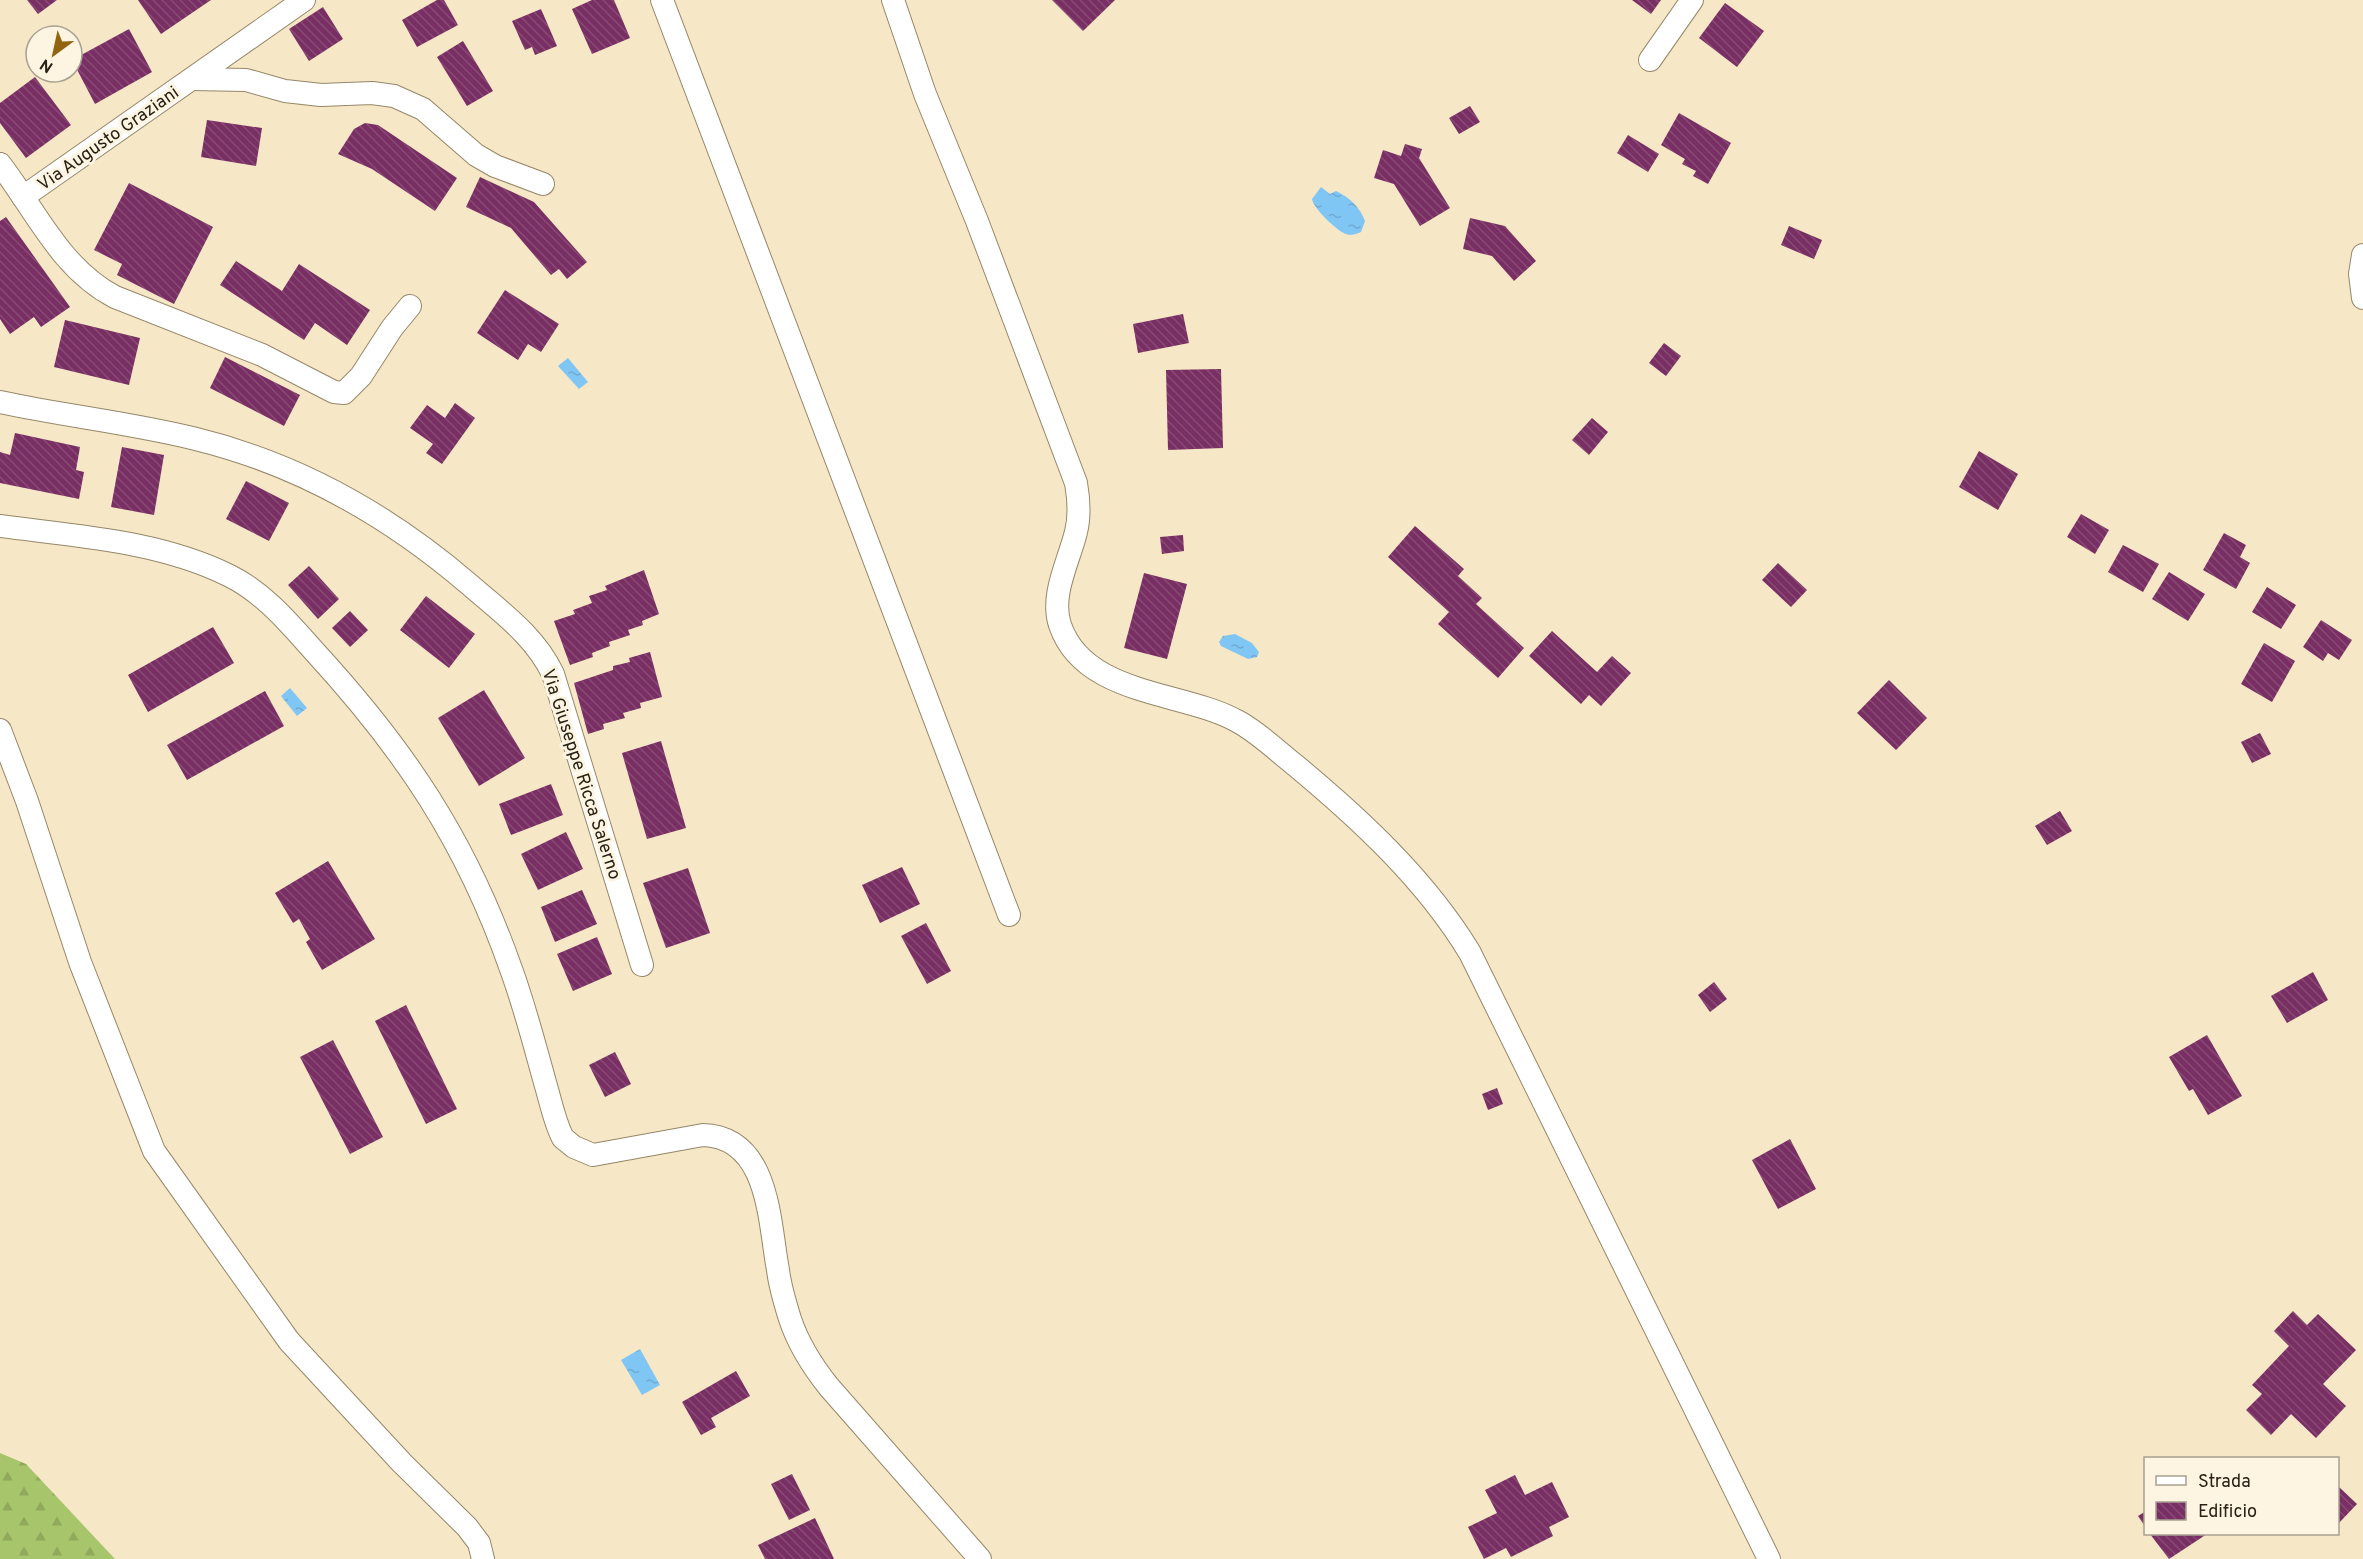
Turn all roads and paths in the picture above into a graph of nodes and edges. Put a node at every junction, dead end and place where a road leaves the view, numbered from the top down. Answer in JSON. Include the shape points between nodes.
{"nodes":[{"id":1,"x":304,"y":0,"type":"edge"},
{"id":2,"x":662,"y":0,"type":"edge"},
{"id":3,"x":893,"y":0,"type":"edge"},
{"id":4,"x":1692,"y":0,"type":"edge"},
{"id":5,"x":1650,"y":60,"type":"dead end"},
{"id":6,"x":192,"y":79,"type":"junction"},
{"id":7,"x":0,"y":164,"type":"edge"},
{"id":8,"x":543,"y":184,"type":"dead end"},
{"id":9,"x":23,"y":197,"type":"junction"},
{"id":10,"x":2363,"y":255,"type":"edge"},
{"id":11,"x":2363,"y":298,"type":"edge"},
{"id":12,"x":410,"y":306,"type":"dead end"},
{"id":13,"x":0,"y":402,"type":"edge"},
{"id":14,"x":0,"y":526,"type":"edge"},
{"id":15,"x":0,"y":730,"type":"edge"},
{"id":16,"x":1009,"y":915,"type":"dead end"},
{"id":17,"x":642,"y":964,"type":"dead end"},
{"id":18,"x":483,"y":1559,"type":"edge"},
{"id":19,"x":980,"y":1559,"type":"edge"},
{"id":20,"x":1769,"y":1559,"type":"edge"}],
"edges":[{"from":1,"to":6,"type":"street","name":"Via Augusto Graziani"},
{"from":2,"to":16,"type":"street"},
{"from":3,"to":20,"type":"street","via":[[925,94],[1076,483],[1078,525],[1058,602],[1060,625],[1066,638],[1083,658],[1114,679],[1145,692],[1209,708],[1246,726],[1316,783],[1399,861],[1440,907],[1473,959]]},
{"from":4,"to":5,"type":"street"},
{"from":6,"to":8,"type":"street","name":"Via Augusto Graziani","via":[[246,80],[285,91],[321,95],[394,96],[423,109],[476,155]]},
{"from":6,"to":9,"type":"street","name":"Via Augusto Graziani"},
{"from":7,"to":9,"type":"street"},
{"from":9,"to":12,"type":"street","via":[[67,261],[105,292],[262,354],[334,392],[344,393],[361,376]]},
{"from":10,"to":11,"type":"street"},
{"from":13,"to":17,"type":"street","name":"Via Giuseppe Ricca Salerno","via":[[198,439],[286,468],[393,527],[508,617],[535,644],[553,674]]},
{"from":14,"to":19,"type":"street","via":[[170,554],[240,581],[280,614],[374,721],[452,833],[511,969],[563,1138],[593,1155],[703,1135],[720,1137],[741,1150],[764,1190],[780,1282],[791,1321],[808,1356],[829,1387]]},
{"from":15,"to":18,"type":"street","via":[[80,962],[154,1150],[289,1341],[467,1527],[479,1543]]}]}
